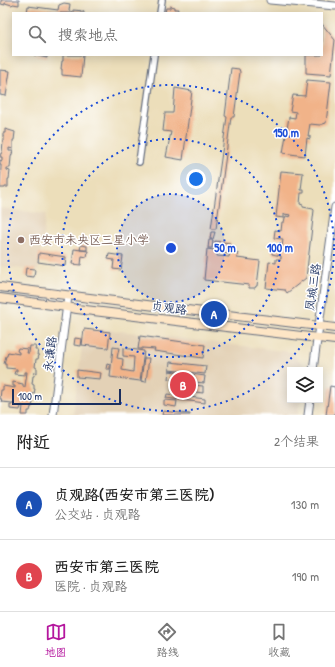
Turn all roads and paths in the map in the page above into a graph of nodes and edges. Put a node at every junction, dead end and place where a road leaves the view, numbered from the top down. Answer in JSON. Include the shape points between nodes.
{"nodes":[{"id":1,"x":162,"y":0,"type":"edge"},
{"id":2,"x":270,"y":0,"type":"edge"},
{"id":3,"x":335,"y":6,"type":"edge"},
{"id":4,"x":160,"y":12,"type":"edge"},
{"id":5,"x":154,"y":56,"type":"edge"},
{"id":6,"x":139,"y":162,"type":"dead end"},
{"id":7,"x":335,"y":207,"type":"edge"},
{"id":8,"x":0,"y":287,"type":"edge"},
{"id":9,"x":68,"y":296,"type":"junction"},
{"id":10,"x":0,"y":298,"type":"edge"},
{"id":11,"x":67,"y":306,"type":"junction"},
{"id":12,"x":319,"y":326,"type":"junction"},
{"id":13,"x":335,"y":328,"type":"edge"},
{"id":14,"x":317,"y":338,"type":"junction"},
{"id":15,"x":335,"y":340,"type":"edge"},
{"id":16,"x":313,"y":367,"type":"edge"},
{"id":17,"x":310,"y":403,"type":"edge"},
{"id":18,"x":53,"y":415,"type":"edge"},
{"id":19,"x":308,"y":415,"type":"edge"}],
"edges":[{"from":1,"to":4,"type":"street"},
{"from":2,"to":3,"type":"street"},
{"from":5,"to":6,"type":"street"},
{"from":7,"to":12,"type":"street","name":"凤城三路"},
{"from":8,"to":9,"type":"main road","name":"贞观路"},
{"from":9,"to":11,"type":"street","name":"永谦路"},
{"from":9,"to":12,"type":"main road","name":"贞观路"},
{"from":10,"to":11,"type":"main road","name":"贞观路"},
{"from":11,"to":14,"type":"main road","name":"贞观路"},
{"from":11,"to":18,"type":"street","name":"永谦路"},
{"from":12,"to":13,"type":"main road","name":"贞观路"},
{"from":12,"to":14,"type":"street","name":"凤城三路"},
{"from":14,"to":15,"type":"main road","name":"贞观路"},
{"from":14,"to":16,"type":"street","name":"凤城三路"},
{"from":17,"to":19,"type":"street"}]}
